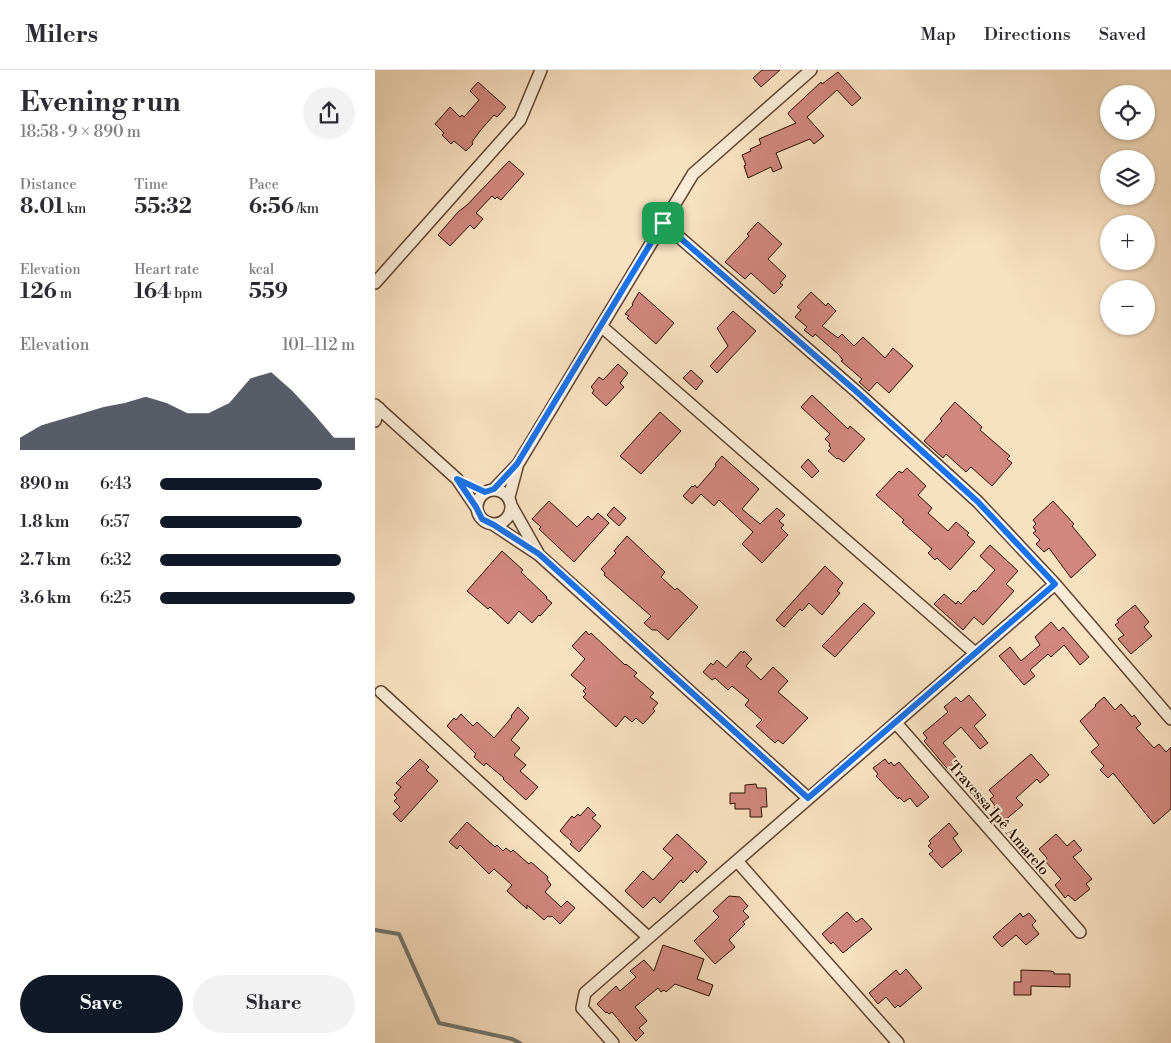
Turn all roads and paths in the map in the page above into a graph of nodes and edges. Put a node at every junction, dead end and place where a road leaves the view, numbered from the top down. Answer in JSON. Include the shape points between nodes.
{"nodes":[{"id":1,"x":541,"y":70,"type":"edge"},
{"id":2,"x":811,"y":70,"type":"edge"},
{"id":3,"x":663,"y":223,"type":"junction"},
{"id":4,"x":375,"y":283,"type":"edge"},
{"id":5,"x":601,"y":326,"type":"junction"},
{"id":6,"x":377,"y":406,"type":"edge"},
{"id":7,"x":375,"y":421,"type":"edge"},
{"id":8,"x":517,"y":464,"type":"junction"},
{"id":9,"x":457,"y":479,"type":"junction"},
{"id":10,"x":490,"y":490,"type":"junction"},
{"id":11,"x":511,"y":502,"type":"junction"},
{"id":12,"x":476,"y":507,"type":"junction"},
{"id":13,"x":494,"y":525,"type":"junction"},
{"id":14,"x":539,"y":554,"type":"junction"},
{"id":15,"x":1055,"y":584,"type":"junction"},
{"id":16,"x":975,"y":653,"type":"junction"},
{"id":17,"x":381,"y":692,"type":"dead end"},
{"id":18,"x":1171,"y":719,"type":"edge"},
{"id":19,"x":896,"y":723,"type":"junction"},
{"id":20,"x":808,"y":798,"type":"junction"},
{"id":21,"x":737,"y":861,"type":"junction"},
{"id":22,"x":1080,"y":932,"type":"dead end"},
{"id":23,"x":648,"y":937,"type":"junction"},
{"id":24,"x":613,"y":1043,"type":"edge"},
{"id":25,"x":898,"y":1043,"type":"edge"}],
"edges":[{"from":1,"to":4,"type":"street","via":[[520,120]]},
{"from":2,"to":3,"type":"street","via":[[693,174]]},
{"from":3,"to":5,"type":"street"},
{"from":3,"to":15,"type":"street","via":[[978,502]]},
{"from":5,"to":8,"type":"street"},
{"from":5,"to":16,"type":"street"},
{"from":6,"to":7,"type":"street"},
{"from":6,"to":9,"type":"street"},
{"from":8,"to":10,"type":"street"},
{"from":8,"to":11,"type":"street"},
{"from":9,"to":10,"type":"street"},
{"from":9,"to":12,"type":"street"},
{"from":10,"to":11,"type":"street","via":[[501,490]]},
{"from":10,"to":12,"type":"street","via":[[479,496]]},
{"from":11,"to":13,"type":"street","via":[[507,519]]},
{"from":11,"to":14,"type":"street"},
{"from":12,"to":13,"type":"street","via":[[482,519]]},
{"from":13,"to":14,"type":"street"},
{"from":14,"to":20,"type":"street"},
{"from":15,"to":16,"type":"street"},
{"from":15,"to":18,"type":"street"},
{"from":16,"to":19,"type":"street"},
{"from":17,"to":23,"type":"street"},
{"from":19,"to":20,"type":"street"},
{"from":19,"to":22,"type":"street","name":"Travessa Ipê Amarelo"},
{"from":20,"to":21,"type":"street"},
{"from":21,"to":23,"type":"street"},
{"from":21,"to":25,"type":"street"},
{"from":23,"to":24,"type":"street","via":[[585,993],[583,1008]]}]}
